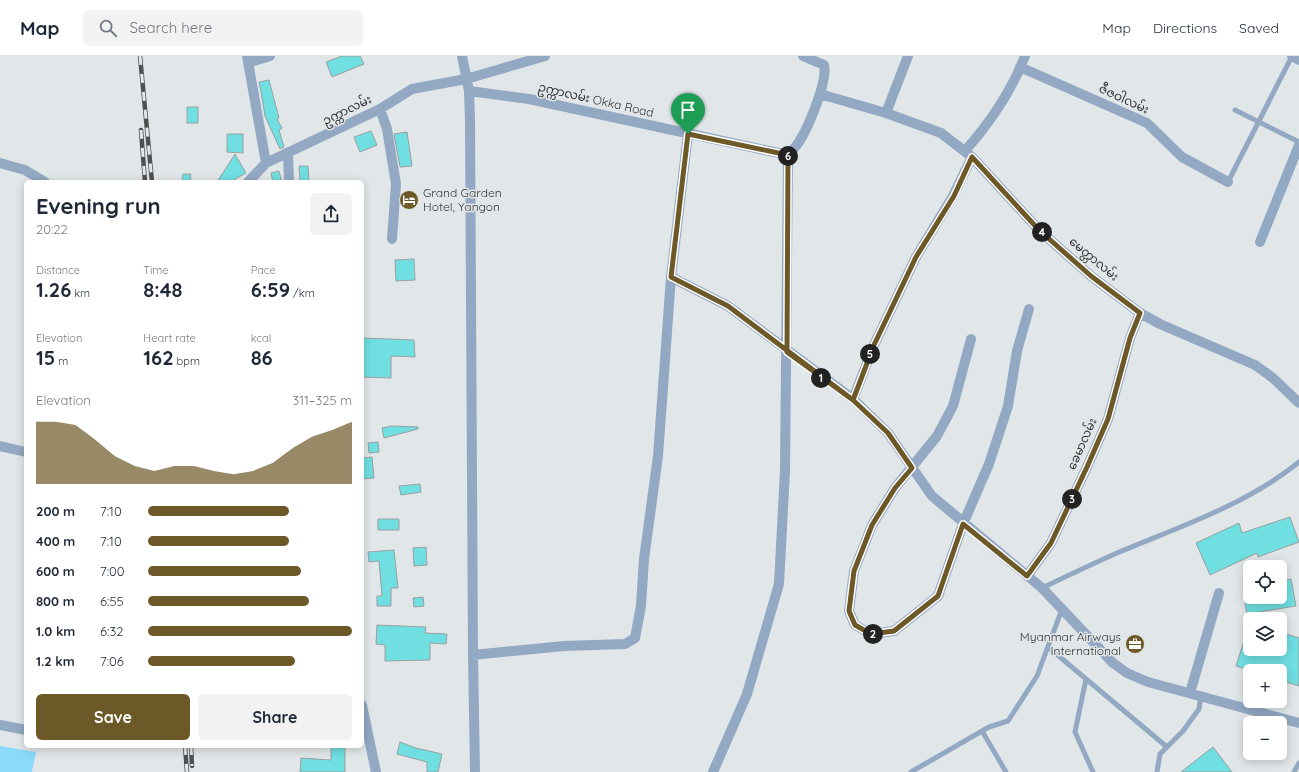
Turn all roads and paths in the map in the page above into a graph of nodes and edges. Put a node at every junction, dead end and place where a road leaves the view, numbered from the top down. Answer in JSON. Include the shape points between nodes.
{"nodes":[{"id":1,"x":270,"y":56,"type":"edge"},
{"id":2,"x":462,"y":56,"type":"edge"},
{"id":3,"x":545,"y":56,"type":"edge"},
{"id":4,"x":803,"y":56,"type":"edge"},
{"id":5,"x":908,"y":56,"type":"edge"},
{"id":6,"x":1024,"y":56,"type":"edge"},
{"id":7,"x":1292,"y":56,"type":"edge"},
{"id":8,"x":248,"y":59,"type":"edge"},
{"id":9,"x":1299,"y":60,"type":"edge"},
{"id":10,"x":1020,"y":67,"type":"junction"},
{"id":11,"x":466,"y":79,"type":"junction"},
{"id":12,"x":469,"y":92,"type":"junction"},
{"id":13,"x":820,"y":94,"type":"junction"},
{"id":14,"x":380,"y":109,"type":"junction"},
{"id":15,"x":1235,"y":110,"type":"dead end"},
{"id":16,"x":886,"y":113,"type":"junction"},
{"id":17,"x":1258,"y":121,"type":"junction"},
{"id":18,"x":688,"y":134,"type":"junction"},
{"id":19,"x":1299,"y":143,"type":"edge"},
{"id":20,"x":288,"y":153,"type":"junction"},
{"id":21,"x":968,"y":154,"type":"junction"},
{"id":22,"x":788,"y":155,"type":"junction"},
{"id":23,"x":0,"y":163,"type":"edge"},
{"id":24,"x":266,"y":163,"type":"junction"},
{"id":25,"x":42,"y":180,"type":"edge"},
{"id":26,"x":250,"y":180,"type":"edge"},
{"id":27,"x":289,"y":180,"type":"edge"},
{"id":28,"x":1228,"y":182,"type":"joint"},
{"id":29,"x":392,"y":239,"type":"dead end"},
{"id":30,"x":1260,"y":242,"type":"dead end"},
{"id":31,"x":671,"y":277,"type":"junction"},
{"id":32,"x":1029,"y":310,"type":"dead end"},
{"id":33,"x":1140,"y":313,"type":"junction"},
{"id":34,"x":971,"y":339,"type":"dead end"},
{"id":35,"x":787,"y":352,"type":"junction"},
{"id":36,"x":853,"y":400,"type":"junction"},
{"id":37,"x":1299,"y":403,"type":"edge"},
{"id":38,"x":0,"y":446,"type":"edge"},
{"id":39,"x":24,"y":452,"type":"edge"},
{"id":40,"x":1299,"y":462,"type":"edge"},
{"id":41,"x":912,"y":468,"type":"junction"},
{"id":42,"x":963,"y":524,"type":"junction"},
{"id":43,"x":1027,"y":576,"type":"junction"},
{"id":44,"x":1042,"y":588,"type":"junction"},
{"id":45,"x":1219,"y":593,"type":"dead end"},
{"id":46,"x":1062,"y":608,"type":"junction"},
{"id":47,"x":1048,"y":646,"type":"junction"},
{"id":48,"x":473,"y":655,"type":"junction"},
{"id":49,"x":1086,"y":679,"type":"junction"},
{"id":50,"x":1190,"y":693,"type":"junction"},
{"id":51,"x":1201,"y":696,"type":"junction"},
{"id":52,"x":364,"y":715,"type":"edge"},
{"id":53,"x":1299,"y":723,"type":"edge"},
{"id":54,"x":0,"y":725,"type":"edge"},
{"id":55,"x":24,"y":730,"type":"edge"},
{"id":56,"x":982,"y":731,"type":"junction"},
{"id":57,"x":1167,"y":747,"type":"junction"},
{"id":58,"x":1299,"y":763,"type":"edge"},
{"id":59,"x":376,"y":772,"type":"edge"},
{"id":60,"x":475,"y":772,"type":"edge"},
{"id":61,"x":713,"y":772,"type":"edge"},
{"id":62,"x":911,"y":772,"type":"edge"},
{"id":63,"x":1006,"y":772,"type":"edge"},
{"id":64,"x":1093,"y":772,"type":"edge"},
{"id":65,"x":1157,"y":772,"type":"edge"},
{"id":66,"x":1294,"y":772,"type":"edge"}],
"edges":[{"from":1,"to":8,"type":"street"},
{"from":2,"to":11,"type":"street"},
{"from":3,"to":11,"type":"street","name":"ဥက္ကာလမ်း"},
{"from":4,"to":13,"type":"street","via":[[824,65],[826,72]]},
{"from":5,"to":16,"type":"street"},
{"from":6,"to":10,"type":"street"},
{"from":7,"to":9,"type":"street"},
{"from":7,"to":17,"type":"lane"},
{"from":8,"to":24,"type":"street"},
{"from":10,"to":21,"type":"street"},
{"from":10,"to":28,"type":"street","name":"ဇီဇဝါလမ်း","via":[[1147,124],[1182,157]]},
{"from":11,"to":12,"type":"street"},
{"from":11,"to":14,"type":"street","name":"ဥက္ကာလမ်း","via":[[412,89]]},
{"from":12,"to":18,"type":"street","name":"ဥက္ကာလမ်း Okka Road","via":[[529,99]]},
{"from":12,"to":48,"type":"street"},
{"from":13,"to":16,"type":"street","name":"မေတ္တာလမ်း"},
{"from":13,"to":22,"type":"street","via":[[805,131]]},
{"from":14,"to":20,"type":"street","name":"ဥက္ကာလမ်း"},
{"from":14,"to":29,"type":"street","via":[[387,129],[396,184]]},
{"from":15,"to":17,"type":"lane"},
{"from":16,"to":21,"type":"street","name":"မေတ္တာလမ်း","via":[[940,133]]},
{"from":17,"to":19,"type":"lane"},
{"from":17,"to":28,"type":"lane"},
{"from":18,"to":22,"type":"street","name":"ဥက္ကာလမ်း Okka Road"},
{"from":18,"to":31,"type":"street"},
{"from":19,"to":30,"type":"street"},
{"from":20,"to":24,"type":"street","name":"ဥက္ကာလမ်း"},
{"from":20,"to":27,"type":"street"},
{"from":21,"to":33,"type":"street","name":"မေတ္တာလမ်း","via":[[1039,230],[1091,276]]},
{"from":21,"to":36,"type":"street","via":[[954,196],[916,257],[874,345]]},
{"from":22,"to":35,"type":"street"},
{"from":23,"to":25,"type":"street","via":[[29,171]]},
{"from":24,"to":26,"type":"street","name":"ဥက္ကာလမ်း"},
{"from":31,"to":35,"type":"street","via":[[728,306]]},
{"from":31,"to":48,"type":"street","via":[[658,456],[635,638],[625,644],[557,646]]},
{"from":32,"to":42,"type":"street","via":[[1017,351],[1008,406],[989,464]]},
{"from":33,"to":37,"type":"street","name":"မေတ္တာလမ်း","via":[[1255,365]]},
{"from":33,"to":43,"type":"street","name":"ခေမာလမ်း","via":[[1130,338],[1108,419],[1051,543]]},
{"from":34,"to":41,"type":"street","via":[[953,406],[937,436]]},
{"from":35,"to":36,"type":"street"},
{"from":35,"to":61,"type":"street","via":[[785,471],[779,584],[747,694]]},
{"from":36,"to":41,"type":"street","via":[[888,433]]},
{"from":38,"to":39,"type":"street"},
{"from":40,"to":44,"type":"lane","via":[[1257,490],[1186,527],[1117,554]]},
{"from":41,"to":42,"type":"street","via":[[932,496]]},
{"from":41,"to":42,"type":"street","via":[[895,488],[872,525],[854,571],[849,611],[855,625],[871,634],[894,631],[938,596]]},
{"from":42,"to":43,"type":"street"},
{"from":43,"to":44,"type":"street"},
{"from":44,"to":46,"type":"street"},
{"from":45,"to":50,"type":"street"},
{"from":46,"to":47,"type":"lane"},
{"from":46,"to":50,"type":"street","via":[[1113,663],[1127,673],[1148,682]]},
{"from":47,"to":49,"type":"lane"},
{"from":47,"to":56,"type":"lane","via":[[1037,676],[1008,721]]},
{"from":48,"to":60,"type":"street"},
{"from":49,"to":57,"type":"lane"},
{"from":49,"to":64,"type":"lane","via":[[1075,732]]},
{"from":50,"to":51,"type":"street"},
{"from":51,"to":53,"type":"street"},
{"from":51,"to":57,"type":"lane","via":[[1199,709]]},
{"from":52,"to":59,"type":"street"},
{"from":54,"to":55,"type":"street"},
{"from":56,"to":62,"type":"lane"},
{"from":56,"to":63,"type":"lane"},
{"from":57,"to":65,"type":"lane","via":[[1160,754]]},
{"from":58,"to":66,"type":"lane"}]}
